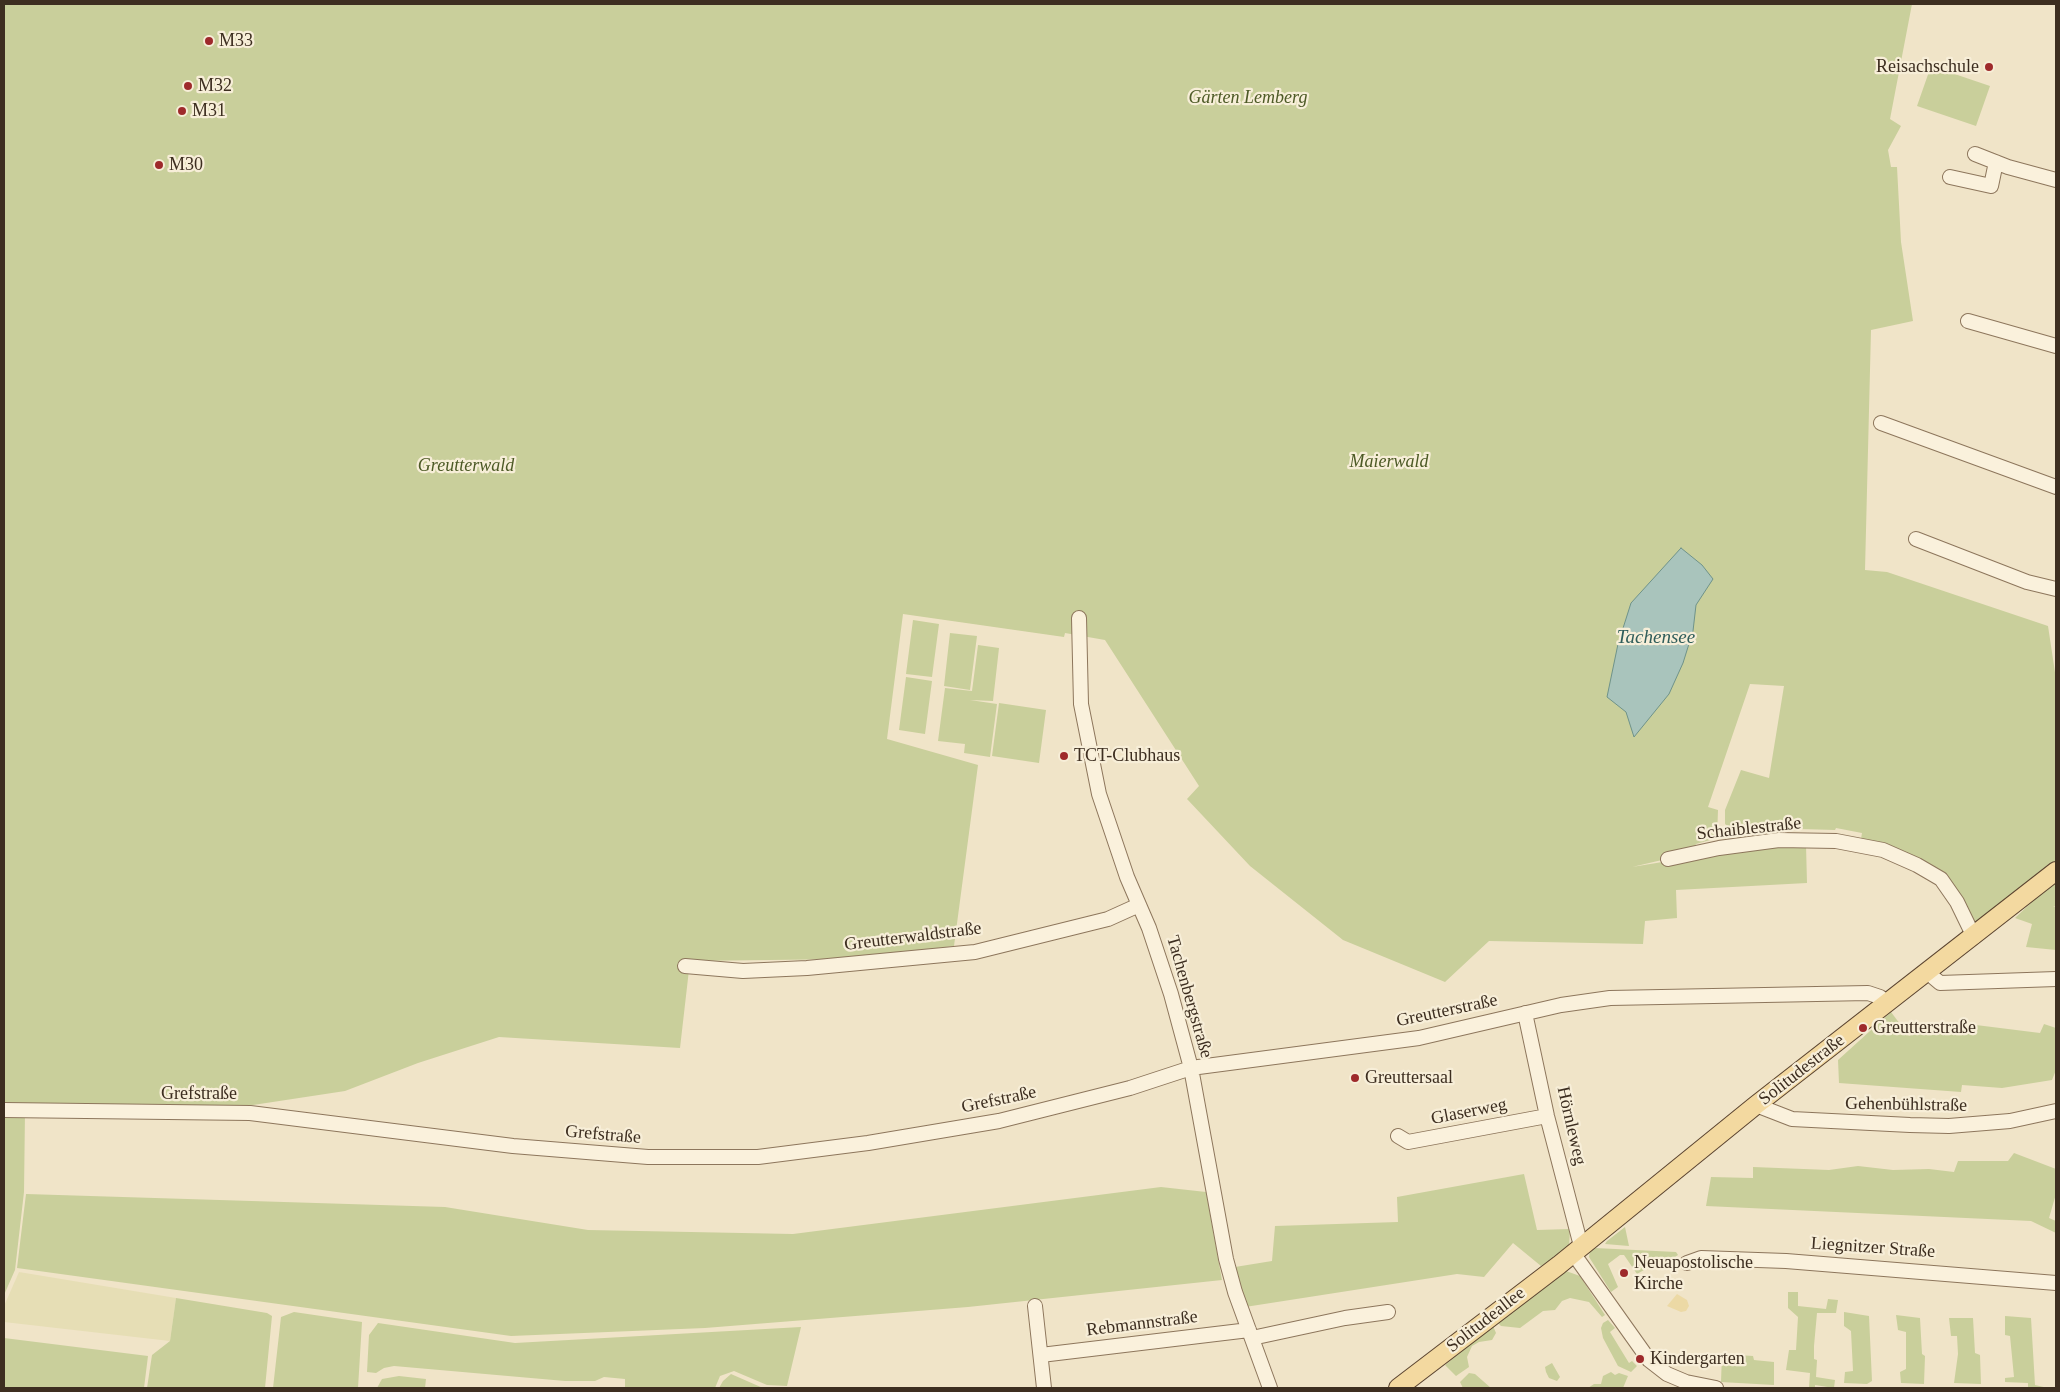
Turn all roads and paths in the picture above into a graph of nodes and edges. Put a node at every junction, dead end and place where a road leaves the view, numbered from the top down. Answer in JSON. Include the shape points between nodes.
{"nodes":[{"id":1,"x":1975,"y":154,"type":"dead end"},
{"id":2,"x":1996,"y":162,"type":"junction"},
{"id":3,"x":1950,"y":176,"type":"dead end"},
{"id":4,"x":2056,"y":180,"type":"edge"},
{"id":5,"x":1968,"y":321,"type":"dead end"},
{"id":6,"x":2056,"y":346,"type":"edge"},
{"id":7,"x":1881,"y":423,"type":"dead end"},
{"id":8,"x":2056,"y":487,"type":"edge"},
{"id":9,"x":1916,"y":539,"type":"dead end"},
{"id":10,"x":2056,"y":589,"type":"edge"},
{"id":11,"x":1079,"y":618,"type":"dead end"},
{"id":12,"x":1668,"y":859,"type":"dead end"},
{"id":13,"x":2056,"y":871,"type":"edge"},
{"id":14,"x":1139,"y":905,"type":"junction"},
{"id":15,"x":1974,"y":937,"type":"junction"},
{"id":16,"x":685,"y":966,"type":"dead end"},
{"id":17,"x":1927,"y":972,"type":"junction"},
{"id":18,"x":2056,"y":979,"type":"edge"},
{"id":19,"x":1888,"y":1003,"type":"junction"},
{"id":20,"x":1525,"y":1013,"type":"junction"},
{"id":21,"x":1191,"y":1068,"type":"junction"},
{"id":22,"x":1756,"y":1105,"type":"junction"},
{"id":23,"x":4,"y":1110,"type":"edge"},
{"id":24,"x":2056,"y":1111,"type":"edge"},
{"id":25,"x":1548,"y":1116,"type":"junction"},
{"id":26,"x":1398,"y":1136,"type":"dead end"},
{"id":27,"x":1577,"y":1250,"type":"junction"},
{"id":28,"x":1687,"y":1263,"type":"dead end"},
{"id":29,"x":2056,"y":1283,"type":"edge"},
{"id":30,"x":1035,"y":1306,"type":"dead end"},
{"id":31,"x":1388,"y":1312,"type":"dead end"},
{"id":32,"x":1250,"y":1334,"type":"junction"},
{"id":33,"x":1041,"y":1355,"type":"junction"},
{"id":34,"x":1044,"y":1388,"type":"edge"},
{"id":35,"x":1270,"y":1388,"type":"edge"},
{"id":36,"x":1398,"y":1388,"type":"edge"},
{"id":37,"x":1716,"y":1388,"type":"edge"}],
"edges":[{"from":1,"to":2,"type":"street"},
{"from":2,"to":3,"type":"street","via":[[1991,186]]},
{"from":2,"to":4,"type":"street"},
{"from":5,"to":6,"type":"street"},
{"from":7,"to":8,"type":"street"},
{"from":9,"to":10,"type":"street","via":[[2027,582]]},
{"from":11,"to":14,"type":"street","name":"Tachenbergstraße","via":[[1081,704],[1099,794]]},
{"from":12,"to":15,"type":"street","name":"Schaiblestraße","via":[[1779,840],[1836,840],[1883,850],[1941,879],[1957,902]]},
{"from":13,"to":15,"type":"main road","name":"Solitudestraße"},
{"from":14,"to":16,"type":"street","name":"Greutterwaldstraße","via":[[1108,919],[975,952],[798,969],[743,971]]},
{"from":14,"to":21,"type":"street","name":"Tachenbergstraße","via":[[1163,969]]},
{"from":15,"to":17,"type":"main road","name":"Solitudestraße"},
{"from":17,"to":18,"type":"street","via":[[1940,983]]},
{"from":17,"to":19,"type":"main road","name":"Solitudestraße"},
{"from":19,"to":20,"type":"street","name":"Greutterstraße","via":[[1880,996],[1868,994],[1610,998]]},
{"from":19,"to":22,"type":"main road","name":"Solitudestraße"},
{"from":20,"to":21,"type":"street","name":"Greutterstraße","via":[[1419,1038]]},
{"from":20,"to":25,"type":"street","name":"Hörnleweg"},
{"from":21,"to":23,"type":"street","name":"Grefstraße","via":[[1130,1088],[999,1121],[758,1157],[648,1157],[513,1146],[250,1113]]},
{"from":21,"to":32,"type":"street","name":"Tachenbergstraße","via":[[1226,1259]]},
{"from":22,"to":24,"type":"street","name":"Gehenbühlstraße","via":[[1785,1117],[1807,1121],[1939,1126],[2010,1121]]},
{"from":22,"to":27,"type":"main road","name":"Solitudestraße"},
{"from":25,"to":26,"type":"street","name":"Glaserweg","via":[[1408,1142]]},
{"from":25,"to":27,"type":"street","name":"Hörnleweg"},
{"from":27,"to":36,"type":"main road","name":"Solitudeallee"},
{"from":27,"to":37,"type":"street","via":[[1649,1360],[1667,1374],[1686,1382]]},
{"from":28,"to":29,"type":"street","name":"Liegnitzer Straße","via":[[1701,1258],[1786,1261]]},
{"from":30,"to":33,"type":"street"},
{"from":31,"to":32,"type":"street","name":"Rebmannstraße"},
{"from":32,"to":33,"type":"street","name":"Rebmannstraße"},
{"from":32,"to":35,"type":"street","name":"Tachenbergstraße"},
{"from":33,"to":34,"type":"street"}]}
